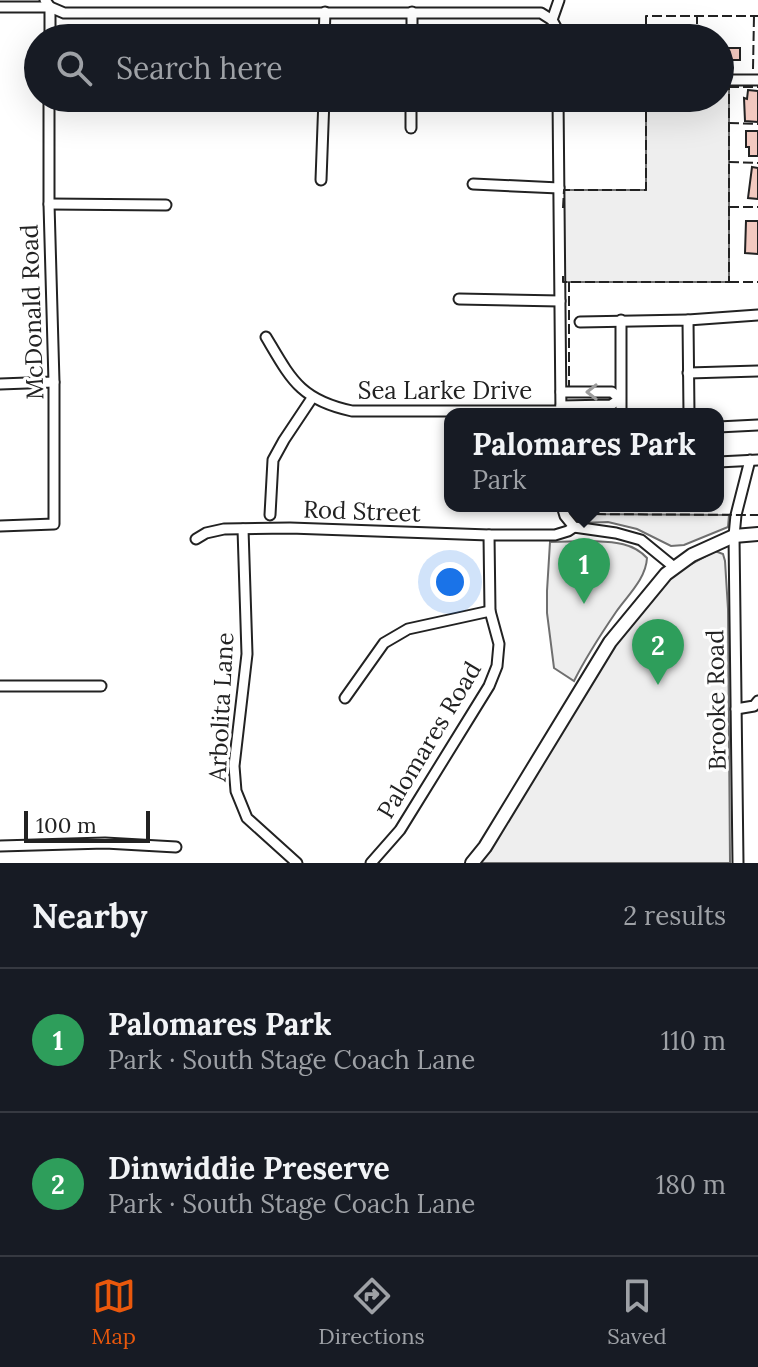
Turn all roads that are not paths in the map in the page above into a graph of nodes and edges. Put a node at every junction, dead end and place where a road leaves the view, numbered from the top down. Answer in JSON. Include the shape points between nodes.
{"nodes":[{"id":1,"x":559,"y":0,"type":"edge"},
{"id":2,"x":48,"y":3,"type":"edge"},
{"id":3,"x":0,"y":7,"type":"edge"},
{"id":4,"x":325,"y":12,"type":"junction"},
{"id":5,"x":412,"y":12,"type":"junction"},
{"id":6,"x":552,"y":20,"type":"junction"},
{"id":7,"x":49,"y":24,"type":"edge"},
{"id":8,"x":325,"y":24,"type":"edge"},
{"id":9,"x":412,"y":24,"type":"edge"},
{"id":10,"x":554,"y":24,"type":"edge"},
{"id":11,"x":734,"y":80,"type":"edge"},
{"id":12,"x":758,"y":80,"type":"edge"},
{"id":13,"x":49,"y":112,"type":"edge"},
{"id":14,"x":323,"y":112,"type":"edge"},
{"id":15,"x":411,"y":112,"type":"edge"},
{"id":16,"x":558,"y":112,"type":"edge"},
{"id":17,"x":411,"y":128,"type":"dead end"},
{"id":18,"x":321,"y":180,"type":"dead end"},
{"id":19,"x":473,"y":184,"type":"dead end"},
{"id":20,"x":559,"y":188,"type":"junction"},
{"id":21,"x":49,"y":204,"type":"junction"},
{"id":22,"x":166,"y":205,"type":"dead end"},
{"id":23,"x":459,"y":299,"type":"dead end"},
{"id":24,"x":560,"y":301,"type":"junction"},
{"id":25,"x":758,"y":315,"type":"edge"},
{"id":26,"x":621,"y":320,"type":"junction"},
{"id":27,"x":688,"y":320,"type":"junction"},
{"id":28,"x":580,"y":322,"type":"dead end"},
{"id":29,"x":266,"y":337,"type":"dead end"},
{"id":30,"x":758,"y":371,"type":"edge"},
{"id":31,"x":688,"y":373,"type":"junction"},
{"id":32,"x":54,"y":382,"type":"junction"},
{"id":33,"x":0,"y":384,"type":"edge"},
{"id":34,"x":561,"y":392,"type":"junction"},
{"id":35,"x":312,"y":398,"type":"junction"},
{"id":36,"x":620,"y":399,"type":"junction"},
{"id":37,"x":561,"y":408,"type":"edge"},
{"id":38,"x":581,"y":408,"type":"edge"},
{"id":39,"x":621,"y":408,"type":"edge"},
{"id":40,"x":689,"y":408,"type":"edge"},
{"id":41,"x":444,"y":411,"type":"edge"},
{"id":42,"x":758,"y":425,"type":"edge"},
{"id":43,"x":724,"y":427,"type":"edge"},
{"id":44,"x":754,"y":460,"type":"edge"},
{"id":45,"x":724,"y":462,"type":"edge"},
{"id":46,"x":564,"y":512,"type":"edge"},
{"id":47,"x":270,"y":515,"type":"dead end"},
{"id":48,"x":0,"y":526,"type":"edge"},
{"id":49,"x":574,"y":527,"type":"junction"},
{"id":50,"x":243,"y":529,"type":"junction"},
{"id":51,"x":758,"y":534,"type":"edge"},
{"id":52,"x":489,"y":535,"type":"junction"},
{"id":53,"x":734,"y":536,"type":"junction"},
{"id":54,"x":196,"y":539,"type":"dead end"},
{"id":55,"x":674,"y":567,"type":"junction"},
{"id":56,"x":490,"y":611,"type":"junction"},
{"id":57,"x":0,"y":686,"type":"edge"},
{"id":58,"x":101,"y":686,"type":"dead end"},
{"id":59,"x":345,"y":698,"type":"dead end"},
{"id":60,"x":758,"y":701,"type":"edge"},
{"id":61,"x":736,"y":709,"type":"junction"},
{"id":62,"x":0,"y":846,"type":"edge"},
{"id":63,"x":176,"y":847,"type":"dead end"},
{"id":64,"x":297,"y":863,"type":"edge"},
{"id":65,"x":371,"y":863,"type":"edge"},
{"id":66,"x":472,"y":863,"type":"edge"},
{"id":67,"x":738,"y":863,"type":"edge"}],
"edges":[{"from":1,"to":6,"type":"street"},
{"from":2,"to":3,"type":"street"},
{"from":2,"to":4,"type":"street","via":[[64,13]]},
{"from":2,"to":7,"type":"street"},
{"from":4,"to":5,"type":"street"},
{"from":4,"to":8,"type":"street"},
{"from":5,"to":6,"type":"street","via":[[541,13]]},
{"from":5,"to":9,"type":"street"},
{"from":6,"to":10,"type":"street"},
{"from":11,"to":12,"type":"street"},
{"from":13,"to":21,"type":"street","name":"McDonald Road"},
{"from":14,"to":18,"type":"street"},
{"from":15,"to":17,"type":"street"},
{"from":16,"to":20,"type":"street"},
{"from":19,"to":20,"type":"street"},
{"from":20,"to":24,"type":"street"},
{"from":21,"to":22,"type":"street"},
{"from":21,"to":32,"type":"street","name":"McDonald Road"},
{"from":23,"to":24,"type":"street"},
{"from":24,"to":34,"type":"street"},
{"from":25,"to":27,"type":"street"},
{"from":26,"to":27,"type":"street"},
{"from":26,"to":28,"type":"street"},
{"from":26,"to":36,"type":"street"},
{"from":27,"to":31,"type":"street"},
{"from":29,"to":35,"type":"street","name":"Sea Larke Drive","via":[[291,380]]},
{"from":30,"to":31,"type":"street"},
{"from":31,"to":40,"type":"street"},
{"from":32,"to":33,"type":"street"},
{"from":32,"to":48,"type":"street","name":"McDonald Road","via":[[54,524]]},
{"from":36,"to":34,"type":"street","one_way":true,"via":[[612,392]]},
{"from":34,"to":37,"type":"street"},
{"from":35,"to":41,"type":"street","name":"Sea Larke Drive","via":[[352,411]]},
{"from":35,"to":47,"type":"street","via":[[273,460]]},
{"from":36,"to":38,"type":"street","name":"Sea Larke Drive"},
{"from":36,"to":39,"type":"street"},
{"from":42,"to":43,"type":"street"},
{"from":44,"to":45,"type":"street"},
{"from":44,"to":53,"type":"street","name":"Brooke Road"},
{"from":46,"to":49,"type":"street"},
{"from":49,"to":52,"type":"street","name":"Rod Street","via":[[555,535]]},
{"from":49,"to":55,"type":"street","name":"Rod Street","via":[[641,540]]},
{"from":50,"to":52,"type":"street","name":"Rod Street"},
{"from":50,"to":54,"type":"street","name":"Rod Street","via":[[213,530]]},
{"from":50,"to":64,"type":"street","name":"Arbolita Lane","via":[[247,654],[236,791],[247,818]]},
{"from":51,"to":53,"type":"main road"},
{"from":52,"to":56,"type":"street","name":"Palomares Road"},
{"from":53,"to":55,"type":"main road"},
{"from":53,"to":61,"type":"street","name":"Brooke Road"},
{"from":55,"to":66,"type":"main road","via":[[610,642]]},
{"from":56,"to":59,"type":"street","via":[[408,629],[384,643]]},
{"from":56,"to":65,"type":"street","name":"Palomares Road","via":[[499,644],[489,686],[400,830]]},
{"from":57,"to":58,"type":"street"},
{"from":60,"to":61,"type":"street"},
{"from":61,"to":67,"type":"street","name":"Brooke Road"},
{"from":62,"to":63,"type":"street"}]}
